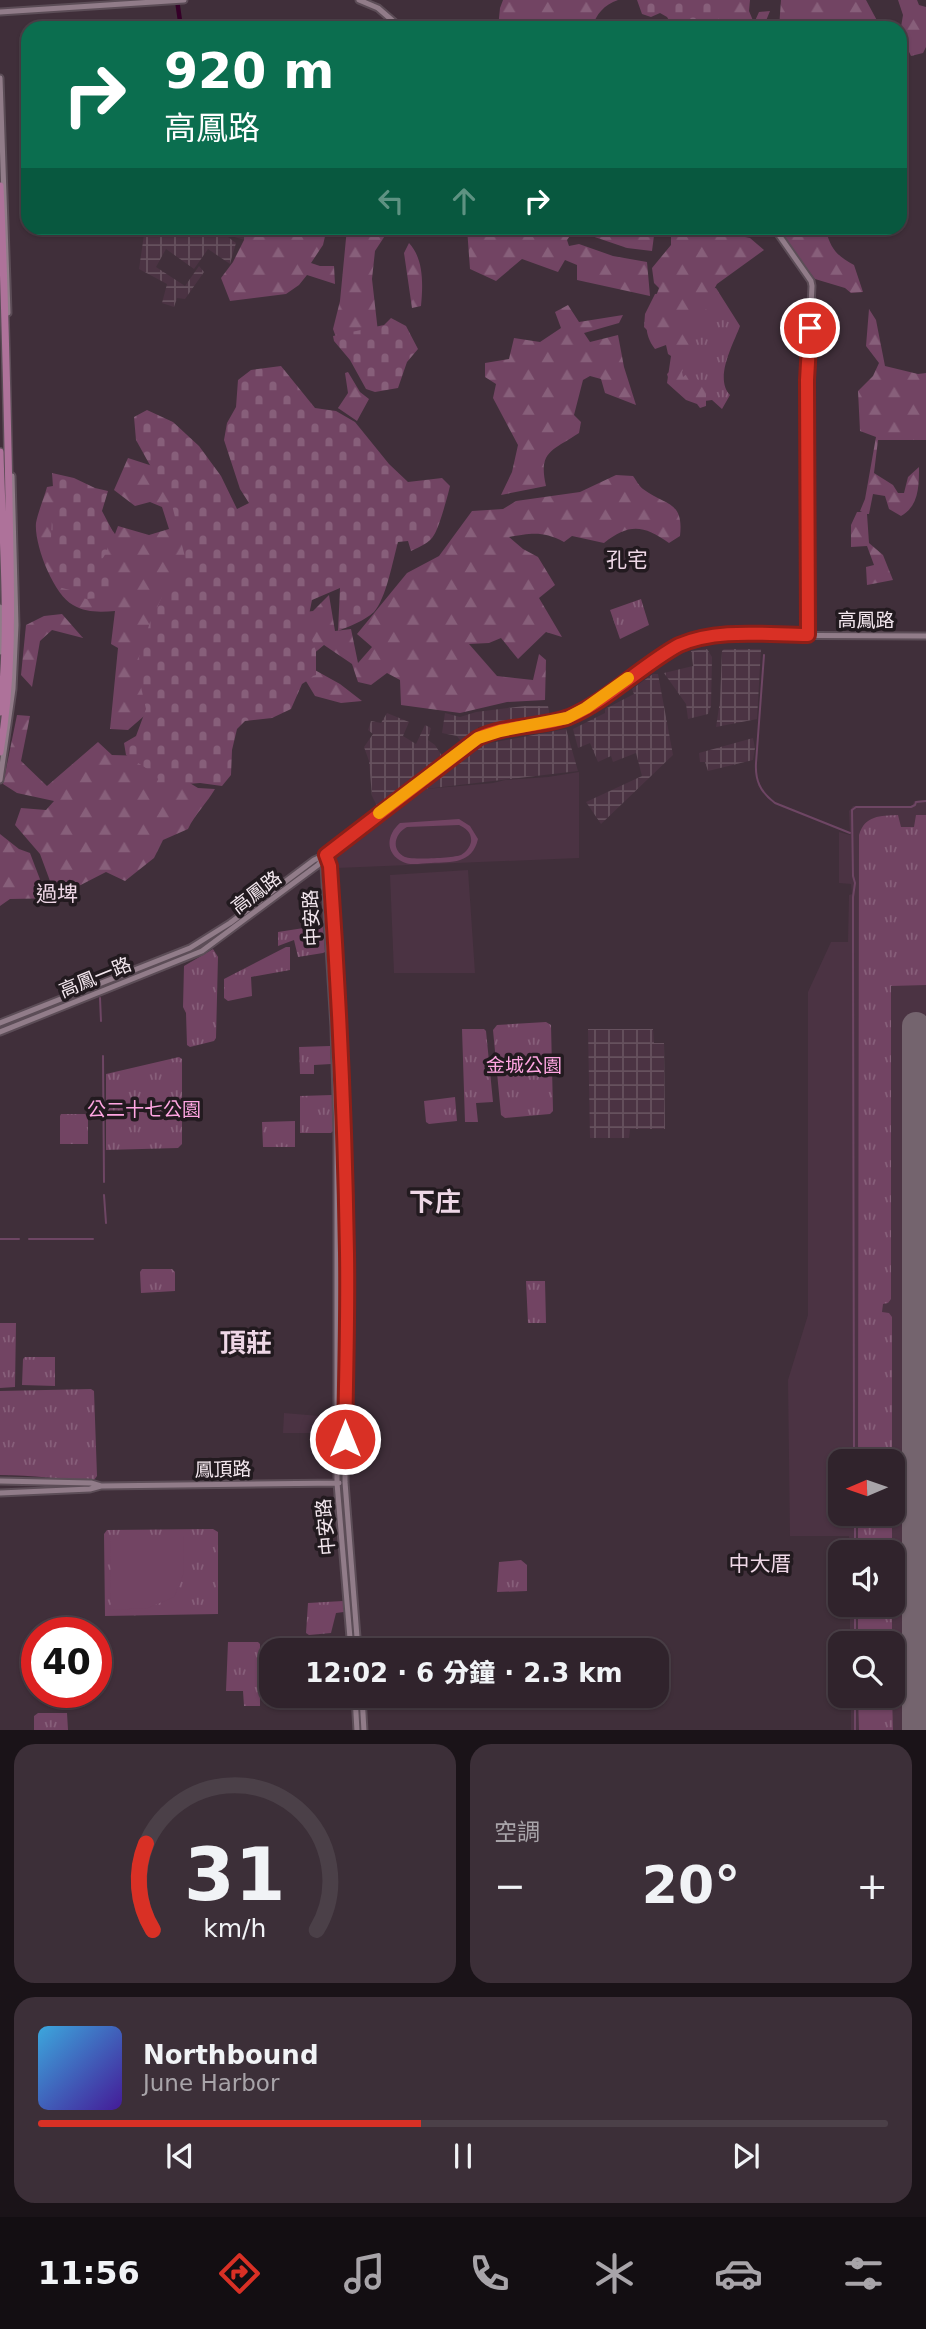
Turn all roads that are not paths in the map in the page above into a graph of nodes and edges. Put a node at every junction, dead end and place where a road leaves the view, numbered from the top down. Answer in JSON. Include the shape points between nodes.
{"nodes":[{"id":1,"x":184,"y":0,"type":"edge"},
{"id":2,"x":359,"y":0,"type":"edge"},
{"id":3,"x":168,"y":1,"type":"edge"},
{"id":4,"x":0,"y":12,"type":"edge"},
{"id":5,"x":393,"y":21,"type":"edge"},
{"id":6,"x":0,"y":80,"type":"edge"},
{"id":7,"x":0,"y":186,"type":"edge"},
{"id":8,"x":779,"y":235,"type":"edge"},
{"id":9,"x":0,"y":452,"type":"edge"},
{"id":10,"x":0,"y":607,"type":"edge"},
{"id":11,"x":808,"y":635,"type":"junction"},
{"id":12,"x":926,"y":636,"type":"edge"},
{"id":13,"x":0,"y":652,"type":"edge"},
{"id":14,"x":0,"y":712,"type":"edge"},
{"id":15,"x":0,"y":752,"type":"edge"},
{"id":16,"x":0,"y":780,"type":"edge"},
{"id":17,"x":326,"y":855,"type":"junction"},
{"id":18,"x":198,"y":943,"type":"joint"},
{"id":19,"x":202,"y":951,"type":"joint"},
{"id":20,"x":0,"y":1023,"type":"edge"},
{"id":21,"x":0,"y":1032,"type":"edge"},
{"id":22,"x":0,"y":1481,"type":"edge"},
{"id":23,"x":345,"y":1482,"type":"junction"},
{"id":24,"x":337,"y":1483,"type":"junction"},
{"id":25,"x":101,"y":1486,"type":"junction"},
{"id":26,"x":0,"y":1493,"type":"edge"},
{"id":27,"x":350,"y":1638,"type":"edge"},
{"id":28,"x":357,"y":1638,"type":"edge"},
{"id":29,"x":356,"y":1708,"type":"edge"},
{"id":30,"x":363,"y":1708,"type":"edge"},
{"id":31,"x":357,"y":1730,"type":"edge"},
{"id":32,"x":364,"y":1730,"type":"edge"}],
"edges":[{"from":1,"to":3,"type":"street"},
{"from":2,"to":5,"type":"street"},
{"from":3,"to":4,"type":"street"},
{"from":6,"to":16,"type":"street","via":[[16,625],[13,689]]},
{"from":7,"to":15,"type":"highway","via":[[11,624]]},
{"from":8,"to":11,"type":"street","via":[[812,286],[807,380]]},
{"from":9,"to":14,"type":"highway","via":[[4,623]]},
{"from":10,"to":13,"type":"street"},
{"from":11,"to":12,"type":"street","name":"高鳳路"},
{"from":11,"to":17,"type":"street","name":"高鳳路","via":[[715,635],[679,645],[576,713],[478,738]]},
{"from":17,"to":18,"type":"street","name":"高鳳路"},
{"from":17,"to":19,"type":"street","name":"高鳳路"},
{"from":17,"to":23,"type":"street","name":"中安路","via":[[343,1119]]},
{"from":17,"to":24,"type":"street","name":"中安路","via":[[337,1133]]},
{"from":18,"to":20,"type":"street","name":"高鳳一路"},
{"from":19,"to":21,"type":"street","name":"高鳳一路"},
{"from":22,"to":25,"type":"street","name":"鳳頂路"},
{"from":23,"to":24,"type":"street","name":"鳳頂路"},
{"from":23,"to":28,"type":"street","name":"中安路"},
{"from":24,"to":25,"type":"street","name":"鳳頂路"},
{"from":24,"to":27,"type":"street","name":"中安路"},
{"from":25,"to":26,"type":"street","name":"鳳頂路"},
{"from":29,"to":31,"type":"street"},
{"from":30,"to":32,"type":"street"}]}
